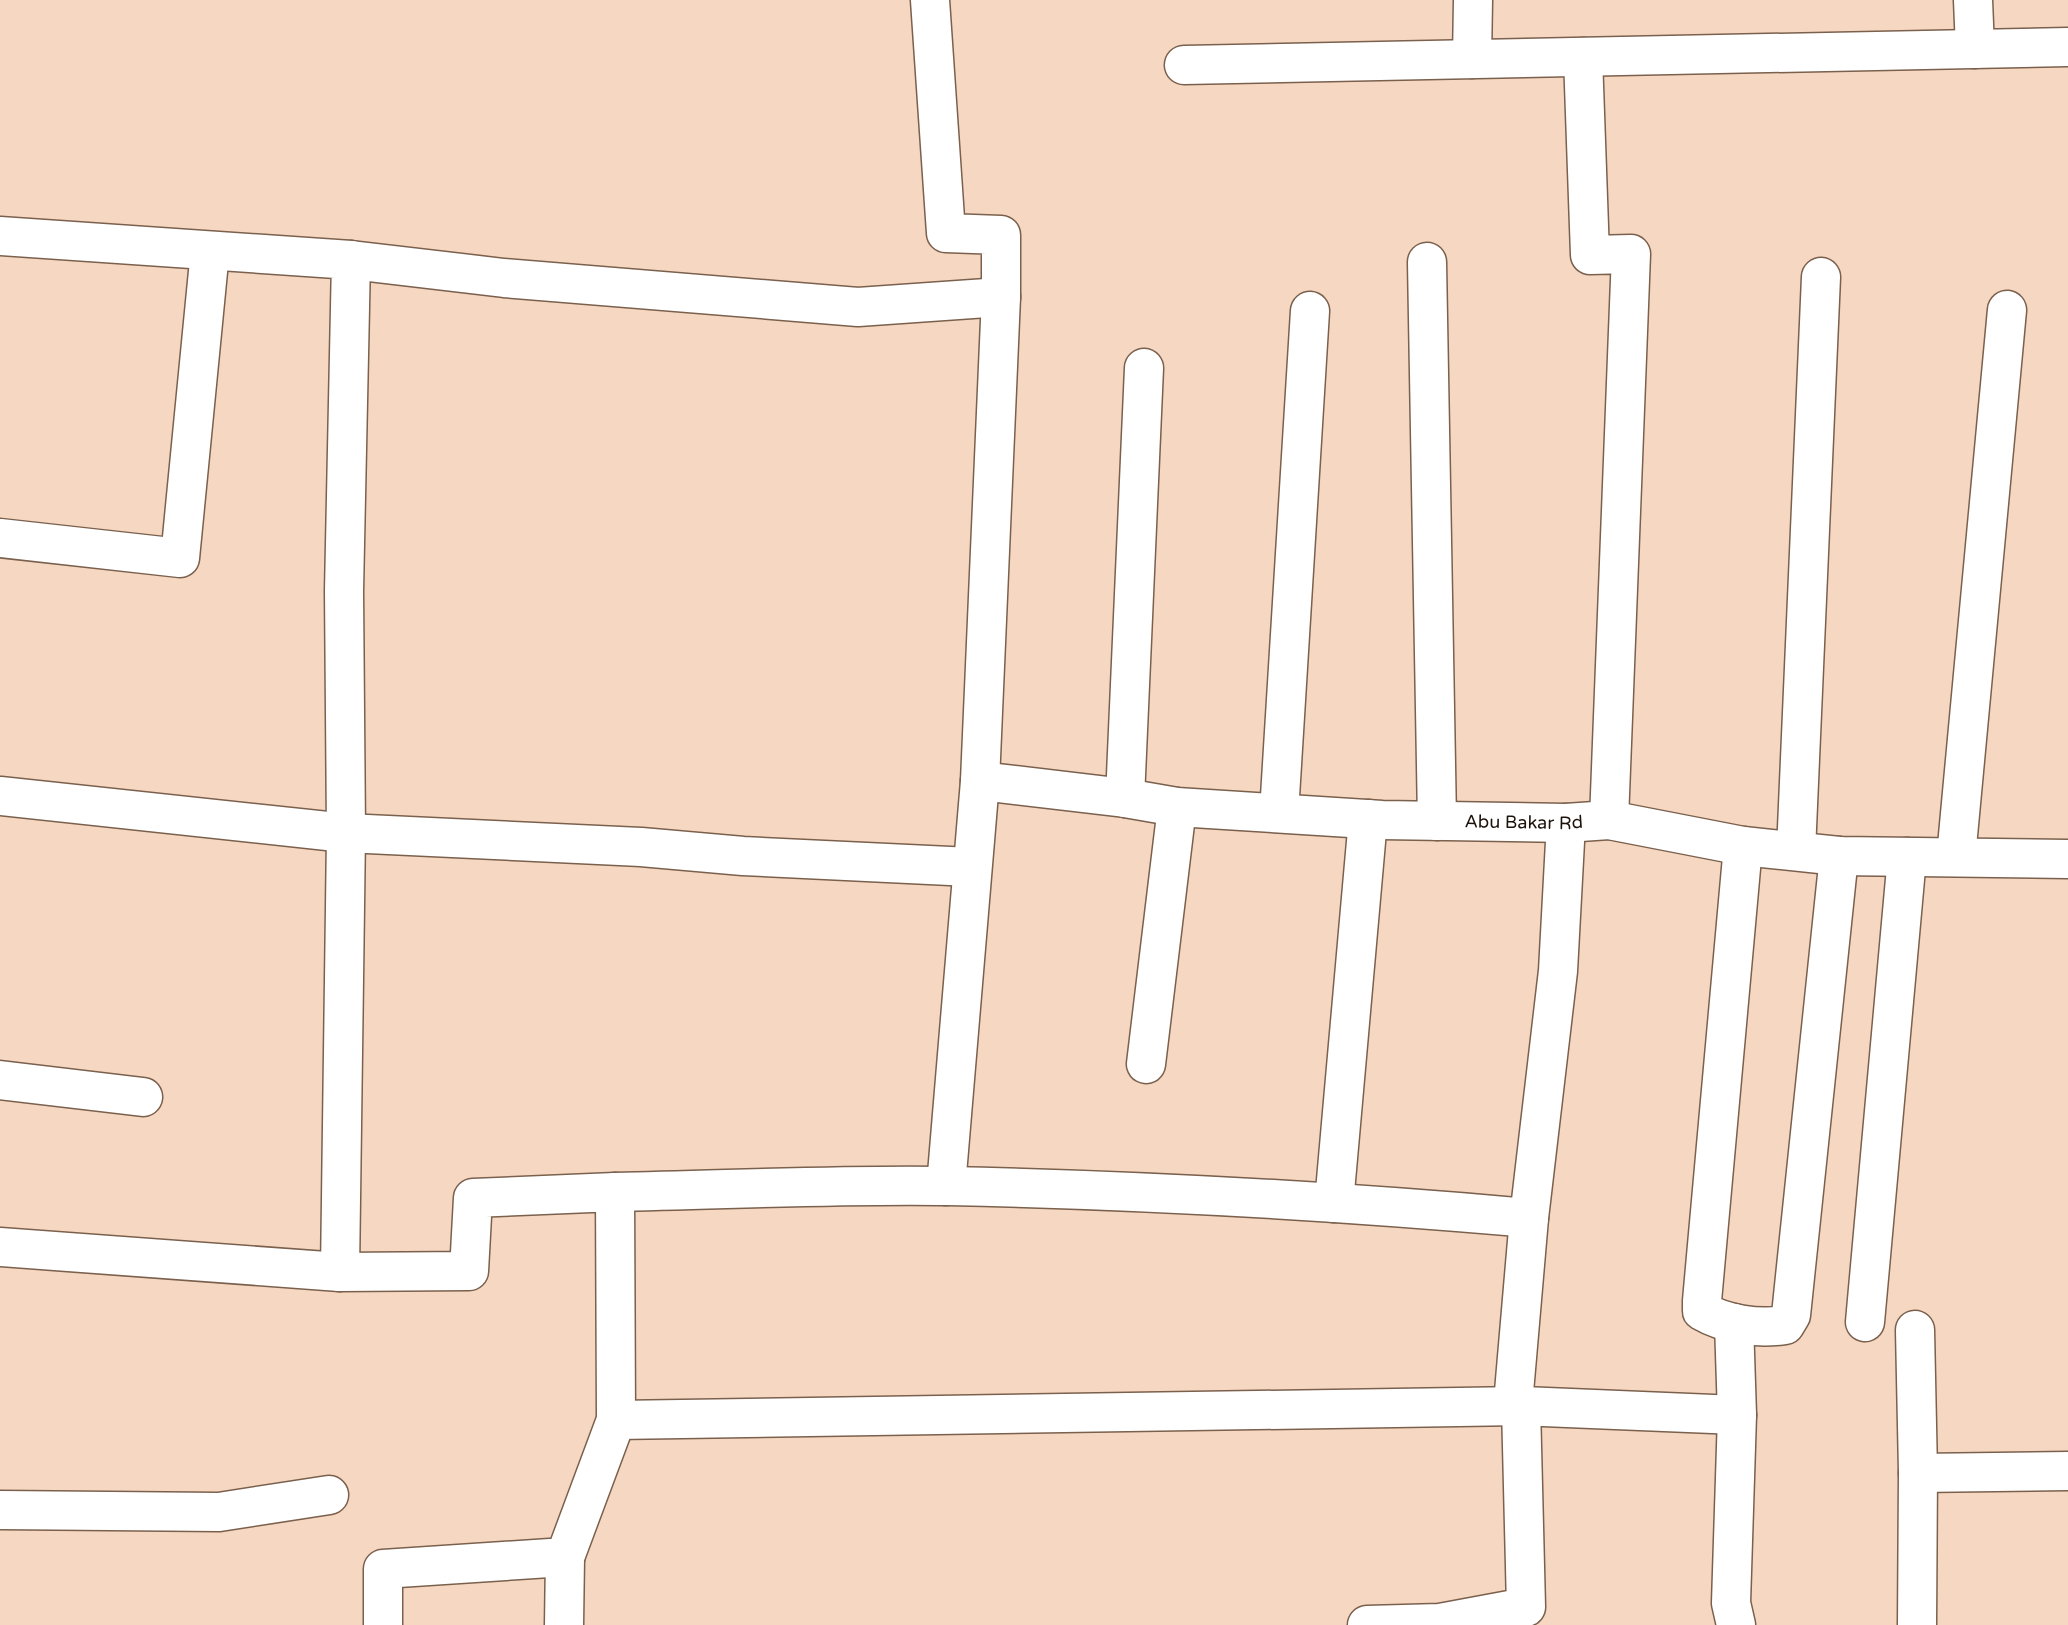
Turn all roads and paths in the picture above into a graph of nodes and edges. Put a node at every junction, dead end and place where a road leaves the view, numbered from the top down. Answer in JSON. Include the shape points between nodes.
{"nodes":[{"id":1,"x":930,"y":0,"type":"edge"},
{"id":2,"x":1473,"y":0,"type":"edge"},
{"id":3,"x":1973,"y":0,"type":"edge"},
{"id":4,"x":2068,"y":47,"type":"edge"},
{"id":5,"x":1975,"y":49,"type":"junction"},
{"id":6,"x":1583,"y":57,"type":"junction"},
{"id":7,"x":1472,"y":59,"type":"junction"},
{"id":8,"x":1184,"y":65,"type":"dead end"},
{"id":9,"x":0,"y":236,"type":"edge"},
{"id":10,"x":209,"y":251,"type":"junction"},
{"id":11,"x":351,"y":260,"type":"junction"},
{"id":12,"x":1427,"y":262,"type":"dead end"},
{"id":13,"x":1821,"y":277,"type":"dead end"},
{"id":14,"x":1001,"y":297,"type":"junction"},
{"id":15,"x":2007,"y":310,"type":"dead end"},
{"id":16,"x":1310,"y":311,"type":"dead end"},
{"id":17,"x":1144,"y":368,"type":"dead end"},
{"id":18,"x":0,"y":538,"type":"edge"},
{"id":19,"x":980,"y":781,"type":"junction"},
{"id":20,"x":0,"y":796,"type":"edge"},
{"id":21,"x":1125,"y":798,"type":"junction"},
{"id":22,"x":1177,"y":807,"type":"junction"},
{"id":23,"x":1279,"y":813,"type":"junction"},
{"id":24,"x":1368,"y":820,"type":"junction"},
{"id":25,"x":1609,"y":820,"type":"junction"},
{"id":26,"x":1437,"y":821,"type":"junction"},
{"id":27,"x":1566,"y":823,"type":"junction"},
{"id":28,"x":346,"y":833,"type":"junction"},
{"id":29,"x":1743,"y":846,"type":"junction"},
{"id":30,"x":1796,"y":851,"type":"junction"},
{"id":31,"x":1839,"y":856,"type":"junction"},
{"id":32,"x":1907,"y":857,"type":"junction"},
{"id":33,"x":1956,"y":857,"type":"junction"},
{"id":34,"x":2068,"y":859,"type":"edge"},
{"id":35,"x":971,"y":867,"type":"junction"},
{"id":36,"x":1146,"y":1064,"type":"dead end"},
{"id":37,"x":0,"y":1080,"type":"edge"},
{"id":38,"x":143,"y":1097,"type":"dead end"},
{"id":39,"x":946,"y":1186,"type":"junction"},
{"id":40,"x":615,"y":1192,"type":"junction"},
{"id":41,"x":1334,"y":1203,"type":"junction"},
{"id":42,"x":1529,"y":1218,"type":"junction"},
{"id":43,"x":0,"y":1247,"type":"edge"},
{"id":44,"x":340,"y":1272,"type":"junction"},
{"id":45,"x":1865,"y":1321,"type":"dead end"},
{"id":46,"x":1734,"y":1323,"type":"junction"},
{"id":47,"x":1915,"y":1330,"type":"dead end"},
{"id":48,"x":1521,"y":1406,"type":"junction"},
{"id":49,"x":1737,"y":1415,"type":"junction"},
{"id":50,"x":615,"y":1420,"type":"junction"},
{"id":51,"x":2068,"y":1471,"type":"edge"},
{"id":52,"x":1918,"y":1473,"type":"junction"},
{"id":53,"x":329,"y":1495,"type":"dead end"},
{"id":54,"x":0,"y":1510,"type":"edge"},
{"id":55,"x":565,"y":1557,"type":"junction"},
{"id":56,"x":1528,"y":1616,"type":"edge"},
{"id":57,"x":383,"y":1625,"type":"edge"},
{"id":58,"x":564,"y":1625,"type":"edge"},
{"id":59,"x":1367,"y":1625,"type":"edge"},
{"id":60,"x":1735,"y":1625,"type":"edge"},
{"id":61,"x":1917,"y":1625,"type":"edge"}],
"edges":[{"from":1,"to":14,"type":"street","via":[[946,233],[1001,235]]},
{"from":2,"to":7,"type":"street"},
{"from":3,"to":5,"type":"street"},
{"from":4,"to":5,"type":"street"},
{"from":5,"to":6,"type":"street"},
{"from":6,"to":7,"type":"street"},
{"from":6,"to":25,"type":"street","via":[[1590,255],[1631,254]]},
{"from":7,"to":8,"type":"street"},
{"from":9,"to":10,"type":"street"},
{"from":10,"to":11,"type":"street"},
{"from":10,"to":18,"type":"street","via":[[180,558]]},
{"from":11,"to":14,"type":"street","via":[[504,278],[858,307]]},
{"from":11,"to":28,"type":"street","via":[[344,591]]},
{"from":12,"to":26,"type":"street"},
{"from":13,"to":30,"type":"street"},
{"from":14,"to":19,"type":"street"},
{"from":15,"to":33,"type":"street"},
{"from":16,"to":23,"type":"street"},
{"from":17,"to":21,"type":"street"},
{"from":19,"to":21,"type":"street","name":"Abu Bakar Rd"},
{"from":19,"to":35,"type":"street"},
{"from":20,"to":28,"type":"street"},
{"from":21,"to":22,"type":"street","name":"Abu Bakar Rd"},
{"from":22,"to":23,"type":"street","name":"Abu Bakar Rd"},
{"from":22,"to":36,"type":"street"},
{"from":23,"to":24,"type":"street","name":"Abu Bakar Rd"},
{"from":24,"to":26,"type":"street","name":"Abu Bakar Rd"},
{"from":24,"to":41,"type":"street"},
{"from":25,"to":27,"type":"street","name":"Abu Bakar Rd"},
{"from":25,"to":29,"type":"street","name":"Abu Bakar Rd"},
{"from":26,"to":27,"type":"street","name":"Abu Bakar Rd"},
{"from":27,"to":42,"type":"street","via":[[1558,971]]},
{"from":28,"to":35,"type":"street"},
{"from":28,"to":44,"type":"street"},
{"from":29,"to":30,"type":"street","name":"Abu Bakar Rd"},
{"from":29,"to":46,"type":"street","via":[[1702,1301],[1702,1311]]},
{"from":30,"to":31,"type":"street","name":"Abu Bakar Rd"},
{"from":31,"to":32,"type":"street","name":"Abu Bakar Rd"},
{"from":31,"to":46,"type":"street","via":[[1791,1315],[1785,1325]]},
{"from":32,"to":33,"type":"street","name":"Abu Bakar Rd"},
{"from":32,"to":45,"type":"street"},
{"from":33,"to":34,"type":"street","name":"Abu Bakar Rd"},
{"from":35,"to":39,"type":"street"},
{"from":37,"to":38,"type":"street"},
{"from":39,"to":40,"type":"street"},
{"from":39,"to":41,"type":"street"},
{"from":40,"to":44,"type":"street","via":[[473,1198],[469,1271]]},
{"from":40,"to":50,"type":"street"},
{"from":41,"to":42,"type":"street"},
{"from":42,"to":48,"type":"street","via":[[1514,1392]]},
{"from":43,"to":44,"type":"street"},
{"from":46,"to":49,"type":"street"},
{"from":47,"to":52,"type":"street"},
{"from":48,"to":49,"type":"street"},
{"from":48,"to":50,"type":"street"},
{"from":48,"to":56,"type":"street"},
{"from":49,"to":60,"type":"street","via":[[1731,1603]]},
{"from":50,"to":55,"type":"street"},
{"from":51,"to":52,"type":"street"},
{"from":52,"to":61,"type":"street"},
{"from":53,"to":54,"type":"street","via":[[219,1512]]},
{"from":55,"to":57,"type":"street","via":[[383,1569]]},
{"from":55,"to":58,"type":"street"},
{"from":56,"to":59,"type":"street"}]}
